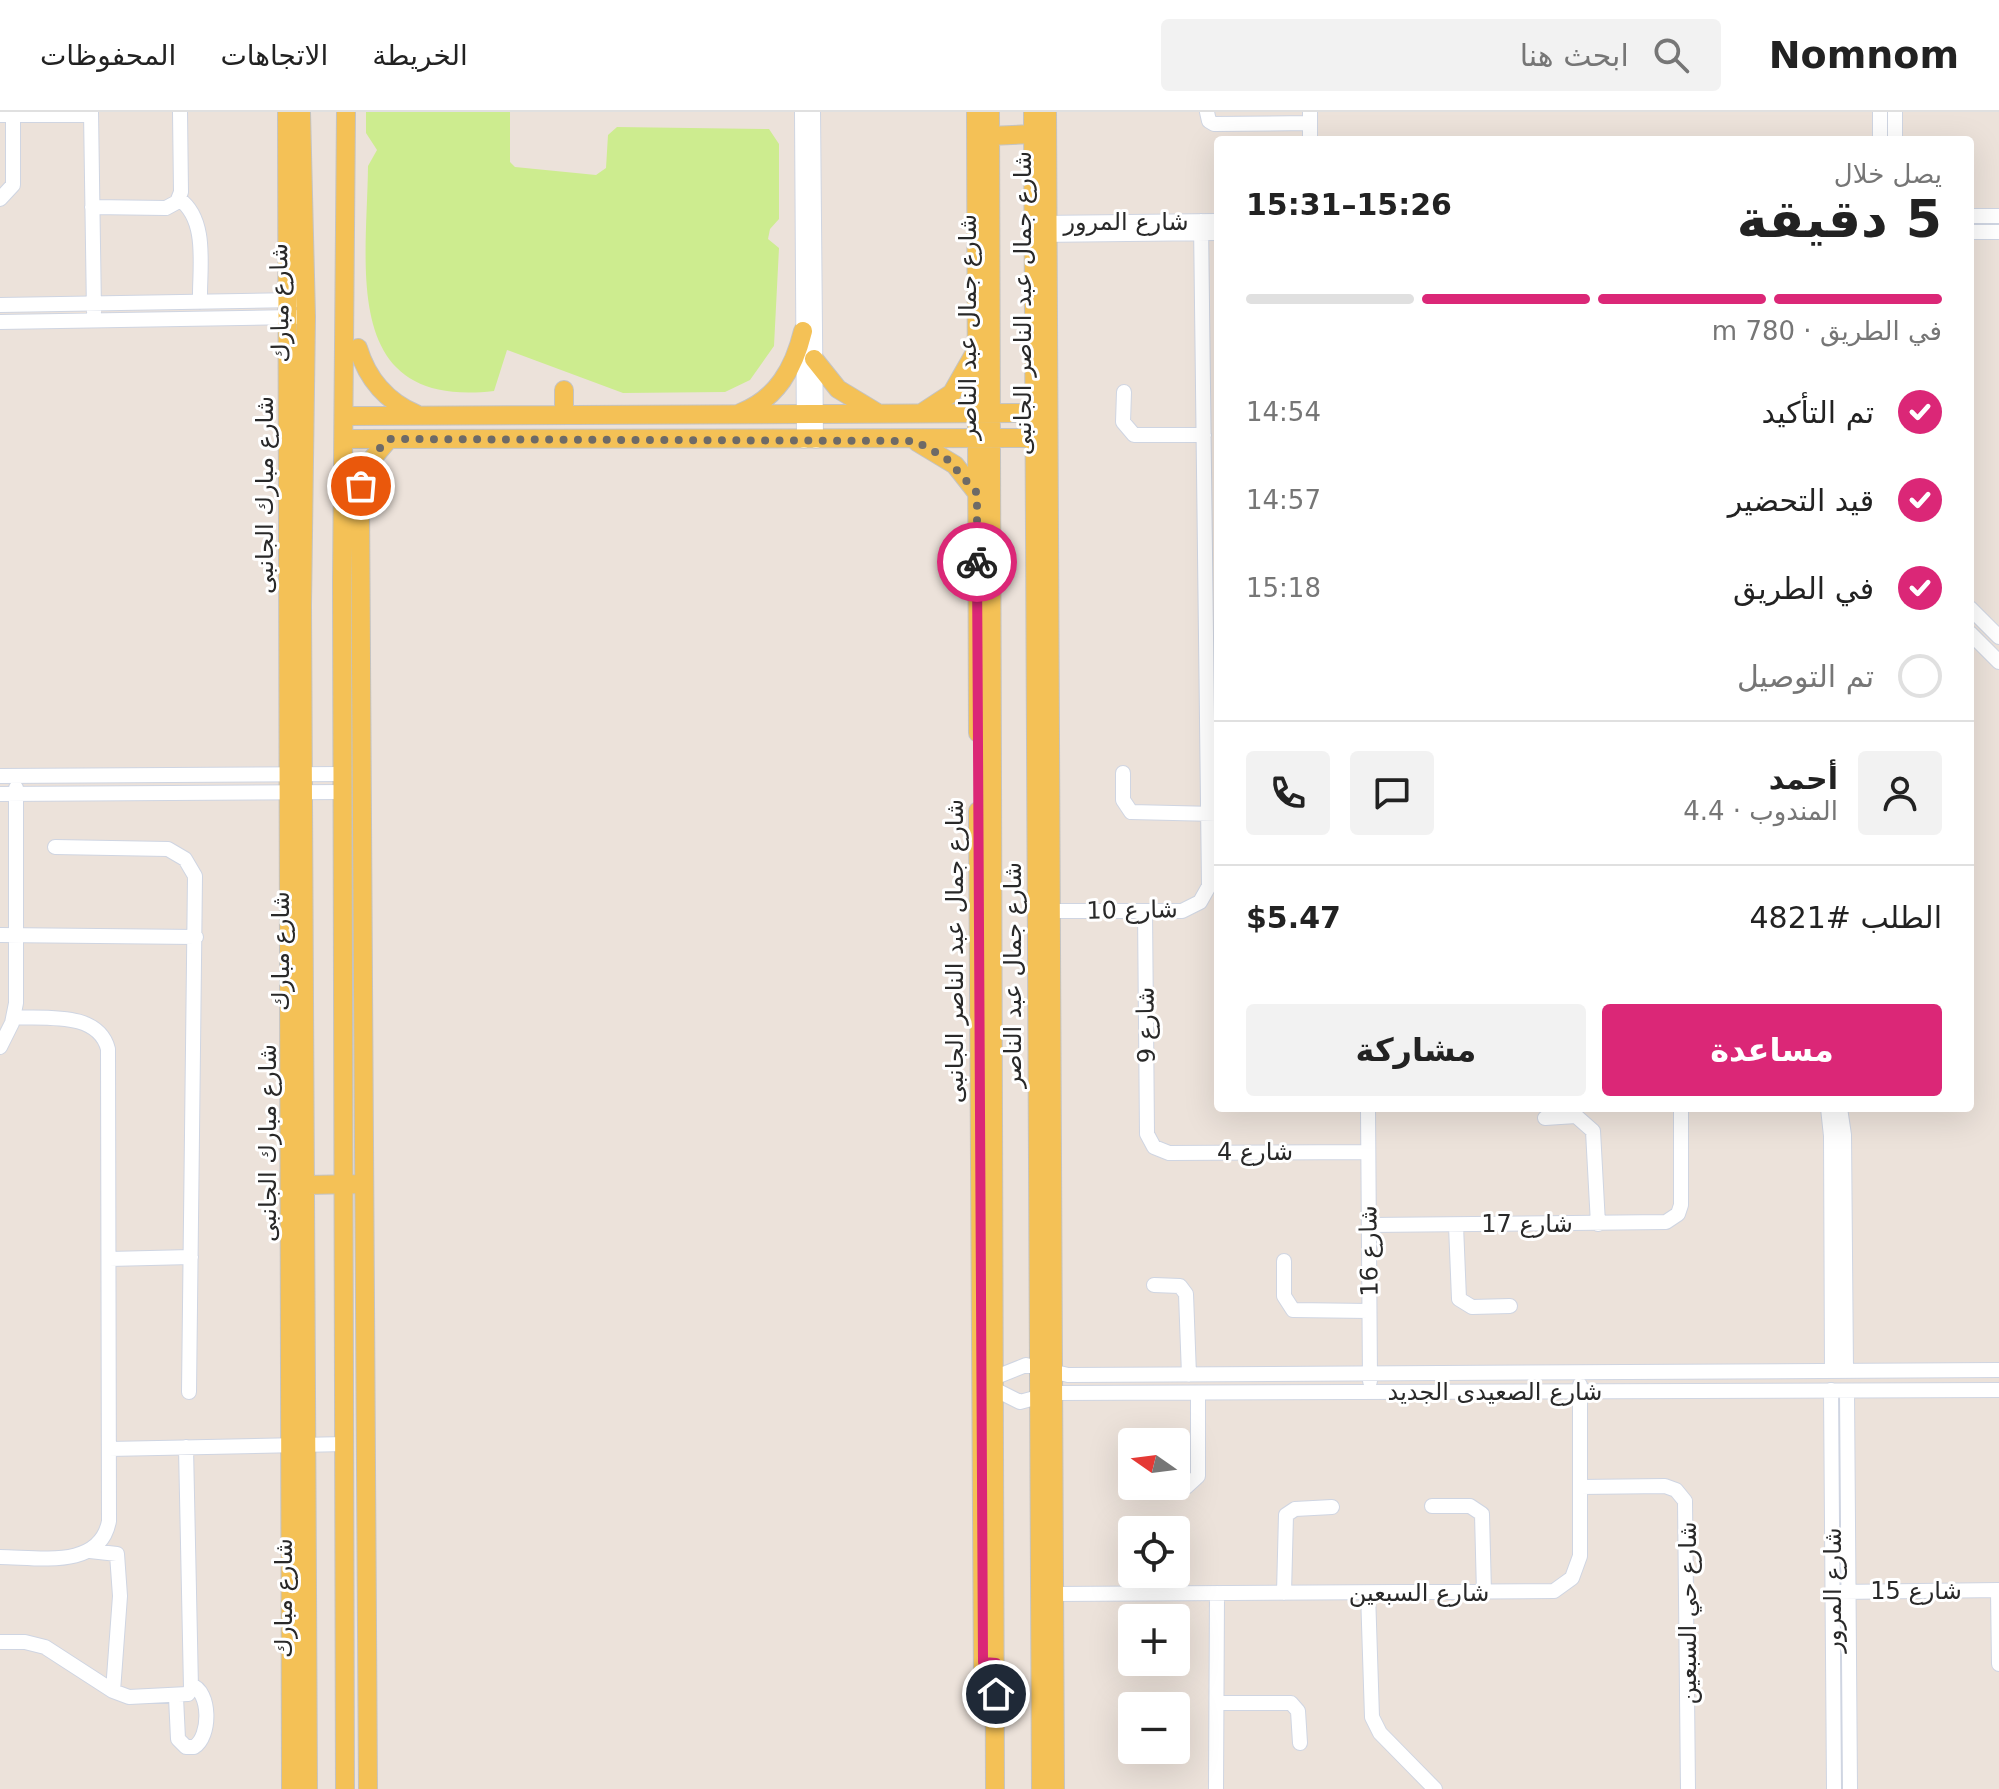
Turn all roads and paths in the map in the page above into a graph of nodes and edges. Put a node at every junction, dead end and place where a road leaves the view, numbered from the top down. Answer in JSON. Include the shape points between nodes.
{"nodes":[{"id":1,"x":180,"y":112,"type":"edge"},
{"id":2,"x":287,"y":112,"type":"edge"},
{"id":3,"x":301,"y":112,"type":"edge"},
{"id":4,"x":346,"y":112,"type":"edge"},
{"id":5,"x":358,"y":112,"type":"edge"},
{"id":6,"x":802,"y":112,"type":"edge"},
{"id":7,"x":813,"y":112,"type":"edge"},
{"id":8,"x":976,"y":112,"type":"edge"},
{"id":9,"x":990,"y":112,"type":"edge"},
{"id":10,"x":1033,"y":112,"type":"edge"},
{"id":11,"x":1047,"y":112,"type":"edge"},
{"id":12,"x":1207,"y":112,"type":"edge"},
{"id":13,"x":1880,"y":112,"type":"edge"},
{"id":14,"x":1895,"y":112,"type":"edge"},
{"id":15,"x":91,"y":114,"type":"edge"},
{"id":16,"x":7,"y":115,"type":"edge"},
{"id":17,"x":1310,"y":118,"type":"edge"},
{"id":18,"x":1033,"y":134,"type":"junction"},
{"id":19,"x":990,"y":136,"type":"junction"},
{"id":20,"x":1880,"y":136,"type":"edge"},
{"id":21,"x":1895,"y":136,"type":"edge"},
{"id":22,"x":352,"y":154,"type":"junction"},
{"id":23,"x":0,"y":199,"type":"edge"},
{"id":24,"x":179,"y":199,"type":"junction"},
{"id":25,"x":92,"y":207,"type":"junction"},
{"id":26,"x":1974,"y":216,"type":"edge"},
{"id":27,"x":1999,"y":216,"type":"edge"},
{"id":28,"x":1214,"y":222,"type":"edge"},
{"id":29,"x":1201,"y":227,"type":"junction"},
{"id":30,"x":1040,"y":229,"type":"junction"},
{"id":31,"x":1214,"y":232,"type":"edge"},
{"id":32,"x":1974,"y":232,"type":"edge"},
{"id":33,"x":1999,"y":232,"type":"edge"},
{"id":34,"x":984,"y":262,"type":"junction"},
{"id":35,"x":201,"y":302,"type":"junction"},
{"id":36,"x":94,"y":303,"type":"junction"},
{"id":37,"x":0,"y":305,"type":"edge"},
{"id":38,"x":296,"y":308,"type":"junction"},
{"id":39,"x":202,"y":318,"type":"junction"},
{"id":40,"x":94,"y":320,"type":"junction"},
{"id":41,"x":0,"y":322,"type":"edge"},
{"id":42,"x":808,"y":331,"type":"junction"},
{"id":43,"x":976,"y":342,"type":"junction"},
{"id":44,"x":358,"y":348,"type":"junction"},
{"id":45,"x":814,"y":359,"type":"junction"},
{"id":46,"x":1210,"y":360,"type":"edge"},
{"id":47,"x":564,"y":390,"type":"dead end"},
{"id":48,"x":1124,"y":392,"type":"dead end"},
{"id":49,"x":1033,"y":413,"type":"junction"},
{"id":50,"x":883,"y":414,"type":"junction"},
{"id":51,"x":916,"y":414,"type":"junction"},
{"id":52,"x":984,"y":414,"type":"junction"},
{"id":53,"x":419,"y":415,"type":"junction"},
{"id":54,"x":521,"y":415,"type":"junction"},
{"id":55,"x":564,"y":415,"type":"junction"},
{"id":56,"x":732,"y":415,"type":"junction"},
{"id":57,"x":810,"y":415,"type":"junction"},
{"id":58,"x":352,"y":416,"type":"junction"},
{"id":59,"x":1204,"y":435,"type":"junction"},
{"id":60,"x":1040,"y":438,"type":"junction"},
{"id":61,"x":353,"y":439,"type":"junction"},
{"id":62,"x":389,"y":439,"type":"junction"},
{"id":63,"x":985,"y":439,"type":"junction"},
{"id":64,"x":520,"y":440,"type":"junction"},
{"id":65,"x":810,"y":441,"type":"junction"},
{"id":66,"x":915,"y":441,"type":"junction"},
{"id":67,"x":977,"y":493,"type":"junction"},
{"id":68,"x":342,"y":581,"type":"junction"},
{"id":69,"x":1212,"y":600,"type":"edge"},
{"id":70,"x":359,"y":603,"type":"junction"},
{"id":71,"x":1974,"y":612,"type":"edge"},
{"id":72,"x":1974,"y":637,"type":"edge"},
{"id":73,"x":1999,"y":637,"type":"edge"},
{"id":74,"x":1999,"y":662,"type":"edge"},
{"id":75,"x":984,"y":738,"type":"junction"},
{"id":76,"x":1123,"y":773,"type":"dead end"},
{"id":77,"x":0,"y":776,"type":"edge"},
{"id":78,"x":16,"y":776,"type":"junction"},
{"id":79,"x":297,"y":783,"type":"junction"},
{"id":80,"x":344,"y":783,"type":"junction"},
{"id":81,"x":0,"y":794,"type":"edge"},
{"id":82,"x":16,"y":794,"type":"junction"},
{"id":83,"x":1214,"y":814,"type":"edge"},
{"id":84,"x":55,"y":847,"type":"dead end"},
{"id":85,"x":1050,"y":911,"type":"junction"},
{"id":86,"x":1145,"y":911,"type":"junction"},
{"id":87,"x":0,"y":935,"type":"edge"},
{"id":88,"x":16,"y":935,"type":"junction"},
{"id":89,"x":196,"y":937,"type":"junction"},
{"id":90,"x":362,"y":980,"type":"junction"},
{"id":91,"x":344,"y":1014,"type":"junction"},
{"id":92,"x":14,"y":1017,"type":"junction"},
{"id":93,"x":0,"y":1047,"type":"edge"},
{"id":94,"x":1368,"y":1112,"type":"edge"},
{"id":95,"x":1681,"y":1112,"type":"edge"},
{"id":96,"x":1828,"y":1112,"type":"edge"},
{"id":97,"x":1841,"y":1112,"type":"edge"},
{"id":98,"x":1545,"y":1118,"type":"dead end"},
{"id":99,"x":1148,"y":1139,"type":"joint"},
{"id":100,"x":1368,"y":1152,"type":"junction"},
{"id":101,"x":354,"y":1184,"type":"junction"},
{"id":102,"x":307,"y":1185,"type":"junction"},
{"id":103,"x":987,"y":1217,"type":"junction"},
{"id":104,"x":1598,"y":1224,"type":"junction"},
{"id":105,"x":1369,"y":1225,"type":"junction"},
{"id":106,"x":1456,"y":1225,"type":"junction"},
{"id":107,"x":191,"y":1257,"type":"junction"},
{"id":108,"x":109,"y":1259,"type":"junction"},
{"id":109,"x":1284,"y":1261,"type":"dead end"},
{"id":110,"x":1154,"y":1285,"type":"dead end"},
{"id":111,"x":1510,"y":1306,"type":"dead end"},
{"id":112,"x":1369,"y":1311,"type":"junction"},
{"id":113,"x":346,"y":1341,"type":"junction"},
{"id":114,"x":365,"y":1366,"type":"junction"},
{"id":115,"x":1046,"y":1368,"type":"junction"},
{"id":116,"x":1999,"y":1370,"type":"edge"},
{"id":117,"x":1839,"y":1371,"type":"junction"},
{"id":118,"x":1929,"y":1371,"type":"junction"},
{"id":119,"x":1580,"y":1373,"type":"junction"},
{"id":120,"x":1369,"y":1374,"type":"junction"},
{"id":121,"x":1189,"y":1375,"type":"junction"},
{"id":122,"x":996,"y":1384,"type":"junction"},
{"id":123,"x":1839,"y":1390,"type":"junction"},
{"id":124,"x":1999,"y":1390,"type":"edge"},
{"id":125,"x":1929,"y":1391,"type":"junction"},
{"id":126,"x":189,"y":1392,"type":"dead end"},
{"id":127,"x":1580,"y":1392,"type":"junction"},
{"id":128,"x":1198,"y":1393,"type":"junction"},
{"id":129,"x":1370,"y":1393,"type":"junction"},
{"id":130,"x":1046,"y":1394,"type":"junction"},
{"id":131,"x":346,"y":1444,"type":"junction"},
{"id":132,"x":300,"y":1445,"type":"junction"},
{"id":133,"x":186,"y":1447,"type":"junction"},
{"id":134,"x":109,"y":1449,"type":"junction"},
{"id":135,"x":1190,"y":1483,"type":"edge"},
{"id":136,"x":1580,"y":1487,"type":"junction"},
{"id":137,"x":1432,"y":1506,"type":"dead end"},
{"id":138,"x":1332,"y":1507,"type":"dead end"},
{"id":139,"x":1047,"y":1524,"type":"junction"},
{"id":140,"x":90,"y":1551,"type":"junction"},
{"id":141,"x":0,"y":1557,"type":"edge"},
{"id":142,"x":1998,"y":1590,"type":"edge"},
{"id":143,"x":1841,"y":1592,"type":"junction"},
{"id":144,"x":1217,"y":1593,"type":"junction"},
{"id":145,"x":1284,"y":1593,"type":"junction"},
{"id":146,"x":1368,"y":1593,"type":"junction"},
{"id":147,"x":1484,"y":1593,"type":"junction"},
{"id":148,"x":1054,"y":1594,"type":"junction"},
{"id":149,"x":364,"y":1629,"type":"junction"},
{"id":150,"x":0,"y":1642,"type":"edge"},
{"id":151,"x":348,"y":1661,"type":"junction"},
{"id":152,"x":989,"y":1663,"type":"junction"},
{"id":153,"x":1999,"y":1664,"type":"edge"},
{"id":154,"x":1047,"y":1671,"type":"junction"},
{"id":155,"x":191,"y":1685,"type":"junction"},
{"id":156,"x":113,"y":1691,"type":"junction"},
{"id":157,"x":176,"y":1697,"type":"junction"},
{"id":158,"x":1217,"y":1703,"type":"junction"},
{"id":159,"x":1300,"y":1743,"type":"dead end"},
{"id":160,"x":986,"y":1788,"type":"edge"},
{"id":161,"x":291,"y":1789,"type":"edge"},
{"id":162,"x":308,"y":1789,"type":"edge"},
{"id":163,"x":345,"y":1789,"type":"edge"},
{"id":164,"x":368,"y":1789,"type":"edge"},
{"id":165,"x":1041,"y":1789,"type":"edge"},
{"id":166,"x":1055,"y":1789,"type":"edge"},
{"id":167,"x":1216,"y":1789,"type":"edge"},
{"id":168,"x":1435,"y":1789,"type":"edge"},
{"id":169,"x":1688,"y":1789,"type":"edge"},
{"id":170,"x":1834,"y":1789,"type":"edge"},
{"id":171,"x":1850,"y":1789,"type":"edge"}],
"edges":[{"from":1,"to":24,"type":"street"},
{"from":2,"to":38,"type":"main road"},
{"from":3,"to":38,"type":"main road","name":"شارع مبارك"},
{"from":4,"to":22,"type":"main road"},
{"from":5,"to":22,"type":"main road"},
{"from":6,"to":42,"type":"street"},
{"from":7,"to":42,"type":"street"},
{"from":8,"to":34,"type":"main road","name":"شارع جمال عبد الناصر الجانبى"},
{"from":9,"to":19,"type":"main road","name":"شارع جمال عبد الناصر"},
{"from":10,"to":18,"type":"main road","name":"شارع جمال عبد الناصر"},
{"from":11,"to":30,"type":"main road","name":"شارع جمال عبد الناصر الجانبى"},
{"from":12,"to":17,"type":"street","via":[[1209,121],[1218,125]]},
{"from":13,"to":20,"type":"street"},
{"from":14,"to":21,"type":"street"},
{"from":15,"to":16,"type":"street"},
{"from":15,"to":25,"type":"street"},
{"from":16,"to":23,"type":"street","via":[[13,185]]},
{"from":18,"to":19,"type":"main road"},
{"from":18,"to":30,"type":"main road","name":"شارع جمال عبد الناصر"},
{"from":19,"to":34,"type":"main road","name":"شارع جمال عبد الناصر"},
{"from":22,"to":44,"type":"main road"},
{"from":22,"to":58,"type":"main road"},
{"from":24,"to":25,"type":"street","via":[[166,208]]},
{"from":24,"to":35,"type":"street","via":[[197,222]]},
{"from":25,"to":36,"type":"street"},
{"from":26,"to":27,"type":"street"},
{"from":28,"to":29,"type":"street","name":"شارع المرور"},
{"from":29,"to":30,"type":"street","name":"شارع المرور"},
{"from":29,"to":31,"type":"street","name":"شارع المرور"},
{"from":29,"to":46,"type":"street","name":"شارع 10"},
{"from":30,"to":49,"type":"main road","name":"شارع جمال عبد الناصر"},
{"from":30,"to":60,"type":"main road","name":"شارع جمال عبد الناصر الجانبى"},
{"from":32,"to":33,"type":"street"},
{"from":34,"to":43,"type":"main road","name":"شارع جمال عبد الناصر الجانبى"},
{"from":34,"to":52,"type":"main road","name":"شارع جمال عبد الناصر"},
{"from":35,"to":36,"type":"street"},
{"from":35,"to":38,"type":"street"},
{"from":35,"to":39,"type":"street"},
{"from":36,"to":37,"type":"street"},
{"from":36,"to":40,"type":"street"},
{"from":38,"to":39,"type":"street"},
{"from":38,"to":79,"type":"main road","name":"شارع مبارك"},
{"from":39,"to":40,"type":"street"},
{"from":40,"to":41,"type":"street"},
{"from":42,"to":45,"type":"street"},
{"from":42,"to":56,"type":"main road","via":[[776,389]]},
{"from":42,"to":57,"type":"street"},
{"from":43,"to":51,"type":"main road","via":[[968,369],[952,393]]},
{"from":43,"to":52,"type":"main road","name":"شارع جمال عبد الناصر الجانبى"},
{"from":44,"to":53,"type":"main road","via":[[380,389]]},
{"from":44,"to":58,"type":"main road"},
{"from":45,"to":50,"type":"main road","via":[[848,398]]},
{"from":45,"to":57,"type":"street"},
{"from":46,"to":59,"type":"street","name":"شارع 10"},
{"from":47,"to":55,"type":"main road"},
{"from":48,"to":59,"type":"street","via":[[1123,422],[1130,434]]},
{"from":49,"to":52,"type":"main road"},
{"from":49,"to":60,"type":"main road","name":"شارع جمال عبد الناصر"},
{"from":50,"to":51,"type":"main road"},
{"from":50,"to":57,"type":"main road"},
{"from":51,"to":52,"type":"main road"},
{"from":52,"to":63,"type":"main road","name":"شارع جمال عبد الناصر"},
{"from":53,"to":54,"type":"main road"},
{"from":53,"to":58,"type":"main road"},
{"from":54,"to":55,"type":"main road"},
{"from":54,"to":64,"type":"main road"},
{"from":55,"to":56,"type":"main road"},
{"from":56,"to":57,"type":"main road"},
{"from":57,"to":65,"type":"street"},
{"from":58,"to":61,"type":"main road"},
{"from":59,"to":69,"type":"street","name":"شارع 10"},
{"from":60,"to":63,"type":"main road"},
{"from":60,"to":85,"type":"main road","name":"شارع جمال عبد الناصر الجانبى"},
{"from":60,"to":115,"type":"main road","name":"شارع جمال عبد الناصر"},
{"from":61,"to":62,"type":"main road"},
{"from":61,"to":68,"type":"main road"},
{"from":62,"to":64,"type":"main road"},
{"from":62,"to":70,"type":"main road","via":[[373,455],[361,486]]},
{"from":63,"to":66,"type":"main road"},
{"from":63,"to":67,"type":"main road","name":"شارع جمال عبد الناصر الجانبى"},
{"from":63,"to":75,"type":"main road","name":"شارع جمال عبد الناصر"},
{"from":64,"to":65,"type":"main road"},
{"from":65,"to":66,"type":"main road"},
{"from":66,"to":67,"type":"main road","via":[[946,458]]},
{"from":67,"to":75,"type":"main road","name":"شارع جمال عبد الناصر الجانبى"},
{"from":68,"to":70,"type":"main road"},
{"from":68,"to":80,"type":"main road"},
{"from":69,"to":83,"type":"street","name":"شارع 10"},
{"from":70,"to":90,"type":"main road"},
{"from":71,"to":73,"type":"street"},
{"from":72,"to":74,"type":"street"},
{"from":75,"to":103,"type":"main road","name":"شارع جمال عبد الناصر الجانبى"},
{"from":76,"to":83,"type":"street","via":[[1123,800],[1131,812]]},
{"from":77,"to":78,"type":"street"},
{"from":78,"to":79,"type":"street"},
{"from":78,"to":82,"type":"street"},
{"from":79,"to":80,"type":"street"},
{"from":79,"to":82,"type":"street"},
{"from":79,"to":102,"type":"main road","name":"شارع مبارك"},
{"from":79,"to":132,"type":"main road","name":"شارع مبارك الجانبى"},
{"from":80,"to":91,"type":"main road"},
{"from":81,"to":82,"type":"street"},
{"from":82,"to":88,"type":"street"},
{"from":83,"to":86,"type":"street","name":"شارع 10","via":[[1204,897],[1182,911]]},
{"from":84,"to":89,"type":"street","via":[[162,848],[180,855],[195,876]]},
{"from":85,"to":86,"type":"street","name":"شارع 10"},
{"from":85,"to":115,"type":"main road","name":"شارع جمال عبد الناصر الجانبى"},
{"from":86,"to":99,"type":"street","name":"شارع 9"},
{"from":87,"to":88,"type":"street"},
{"from":88,"to":89,"type":"street"},
{"from":88,"to":92,"type":"street"},
{"from":89,"to":107,"type":"street"},
{"from":90,"to":91,"type":"main road"},
{"from":90,"to":101,"type":"main road"},
{"from":91,"to":101,"type":"main road"},
{"from":92,"to":93,"type":"street"},
{"from":92,"to":108,"type":"street","via":[[87,1023],[106,1042]]},
{"from":94,"to":100,"type":"street","name":"شارع 16"},
{"from":95,"to":104,"type":"street","name":"شارع 17","via":[[1680,1210],[1666,1222]]},
{"from":96,"to":117,"type":"street"},
{"from":97,"to":117,"type":"street"},
{"from":98,"to":104,"type":"street","via":[[1576,1116],[1593,1131]]},
{"from":99,"to":100,"type":"street","name":"شارع 4","via":[[1165,1152]]},
{"from":100,"to":105,"type":"street","name":"شارع 16"},
{"from":101,"to":102,"type":"main road"},
{"from":101,"to":113,"type":"main road"},
{"from":101,"to":114,"type":"main road"},
{"from":102,"to":132,"type":"main road","name":"شارع مبارك"},
{"from":103,"to":122,"type":"main road"},
{"from":103,"to":152,"type":"main road","name":"شارع جمال عبد الناصر الجانبى"},
{"from":104,"to":106,"type":"street","name":"شارع 17"},
{"from":105,"to":106,"type":"street","name":"شارع 17"},
{"from":105,"to":112,"type":"street","name":"شارع 16"},
{"from":106,"to":111,"type":"street","via":[[1459,1299],[1472,1307]]},
{"from":107,"to":108,"type":"street"},
{"from":107,"to":126,"type":"street"},
{"from":108,"to":134,"type":"street"},
{"from":109,"to":112,"type":"street","via":[[1284,1296],[1293,1310]]},
{"from":110,"to":121,"type":"street","via":[[1185,1290]]},
{"from":112,"to":120,"type":"street","name":"شارع 16"},
{"from":113,"to":114,"type":"main road"},
{"from":113,"to":131,"type":"main road"},
{"from":114,"to":149,"type":"main road"},
{"from":115,"to":121,"type":"street","name":"شارع الصعيدى الجديد","via":[[1068,1375]]},
{"from":115,"to":122,"type":"street","name":"شارع الصعيدى الجديد","via":[[1020,1366]]},
{"from":115,"to":130,"type":"main road","name":"شارع جمال عبد الناصر الجانبى"},
{"from":116,"to":118,"type":"street","name":"شارع الصعيدى الجديد"},
{"from":117,"to":118,"type":"street","name":"شارع الصعيدى الجديد"},
{"from":117,"to":119,"type":"street","name":"شارع الصعيدى الجديد"},
{"from":118,"to":125,"type":"street"},
{"from":119,"to":120,"type":"street","name":"شارع الصعيدى الجديد"},
{"from":119,"to":127,"type":"street","name":"شارع السبعين"},
{"from":120,"to":121,"type":"street","name":"شارع الصعيدى الجديد"},
{"from":120,"to":129,"type":"street","name":"شارع 16"},
{"from":122,"to":130,"type":"street","name":"شارع الصعيدى الجديد","via":[[1015,1402]]},
{"from":122,"to":152,"type":"main road"},
{"from":123,"to":125,"type":"street","name":"شارع الصعيدى الجديد"},
{"from":123,"to":127,"type":"street","name":"شارع الصعيدى الجديد"},
{"from":123,"to":143,"type":"street","name":"شارع المرور"},
{"from":124,"to":125,"type":"street","name":"شارع الصعيدى الجديد"},
{"from":127,"to":129,"type":"street","name":"شارع الصعيدى الجديد"},
{"from":127,"to":136,"type":"street","name":"شارع السبعين"},
{"from":128,"to":129,"type":"street","name":"شارع الصعيدى الجديد"},
{"from":128,"to":130,"type":"street","name":"شارع الصعيدى الجديد"},
{"from":128,"to":135,"type":"street","via":[[1198,1476]]},
{"from":130,"to":139,"type":"main road","name":"شارع جمال عبد الناصر الجانبى"},
{"from":131,"to":132,"type":"street"},
{"from":131,"to":151,"type":"main road"},
{"from":132,"to":133,"type":"street"},
{"from":132,"to":161,"type":"main road","name":"شارع مبارك الجانبى"},
{"from":132,"to":162,"type":"main road","name":"شارع مبارك"},
{"from":133,"to":134,"type":"street"},
{"from":133,"to":155,"type":"street"},
{"from":134,"to":140,"type":"street","via":[[109,1521],[101,1542]]},
{"from":136,"to":147,"type":"street","name":"شارع السبعين","via":[[1579,1563],[1569,1582],[1544,1593]]},
{"from":136,"to":169,"type":"street","name":"شارع حي السبعين","via":[[1665,1486],[1685,1501]]},
{"from":137,"to":147,"type":"street","via":[[1470,1506],[1482,1514]]},
{"from":138,"to":145,"type":"street","via":[[1295,1509],[1286,1515]]},
{"from":139,"to":148,"type":"main road","name":"شارع جمال عبد الناصر الجانبى"},
{"from":139,"to":154,"type":"main road"},
{"from":140,"to":141,"type":"street","via":[[77,1556]]},
{"from":140,"to":156,"type":"street","via":[[117,1554],[120,1596]]},
{"from":142,"to":143,"type":"street","name":"شارع 15"},
{"from":142,"to":153,"type":"street"},
{"from":143,"to":170,"type":"street","name":"شارع المرور"},
{"from":143,"to":171,"type":"street","name":"شارع المرور"},
{"from":144,"to":145,"type":"street","name":"شارع السبعين"},
{"from":144,"to":148,"type":"street","name":"شارع السبعين"},
{"from":144,"to":158,"type":"street"},
{"from":145,"to":146,"type":"street","name":"شارع السبعين"},
{"from":146,"to":147,"type":"street","name":"شارع السبعين"},
{"from":146,"to":168,"type":"street","via":[[1372,1717],[1384,1738]]},
{"from":148,"to":154,"type":"main road","name":"شارع جمال عبد الناصر الجانبى"},
{"from":149,"to":151,"type":"main road"},
{"from":149,"to":164,"type":"main road"},
{"from":150,"to":156,"type":"street","via":[[45,1647]]},
{"from":151,"to":163,"type":"main road"},
{"from":152,"to":160,"type":"main road","name":"شارع جمال عبد الناصر الجانبى"},
{"from":154,"to":165,"type":"main road"},
{"from":154,"to":166,"type":"main road","name":"شارع جمال عبد الناصر الجانبى"},
{"from":155,"to":157,"type":"street","via":[[188,1694]]},
{"from":155,"to":157,"type":"street","via":[[204,1697],[204,1735],[194,1747],[178,1739]]},
{"from":156,"to":157,"type":"street","via":[[137,1699]]},
{"from":158,"to":159,"type":"street","via":[[1291,1703],[1298,1711]]},
{"from":158,"to":167,"type":"street"}]}
